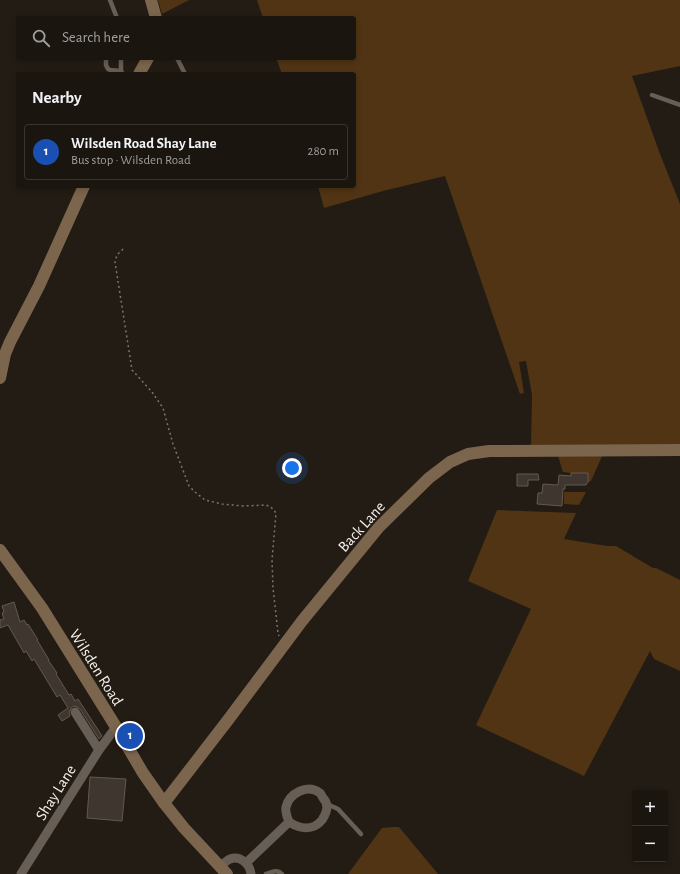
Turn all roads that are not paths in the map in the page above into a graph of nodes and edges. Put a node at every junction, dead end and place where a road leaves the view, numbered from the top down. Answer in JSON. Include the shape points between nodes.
{"nodes":[{"id":1,"x":110,"y":0,"type":"edge"},
{"id":2,"x":151,"y":0,"type":"edge"},
{"id":3,"x":116,"y":16,"type":"edge"},
{"id":4,"x":155,"y":16,"type":"edge"},
{"id":5,"x":106,"y":60,"type":"edge"},
{"id":6,"x":121,"y":60,"type":"edge"},
{"id":7,"x":147,"y":60,"type":"edge"},
{"id":8,"x":178,"y":60,"type":"edge"},
{"id":9,"x":122,"y":72,"type":"edge"},
{"id":10,"x":140,"y":72,"type":"edge"},
{"id":11,"x":184,"y":72,"type":"edge"},
{"id":12,"x":652,"y":95,"type":"dead end"},
{"id":13,"x":680,"y":105,"type":"edge"},
{"id":14,"x":83,"y":188,"type":"edge"},
{"id":15,"x":0,"y":378,"type":"edge"},
{"id":16,"x":680,"y":450,"type":"edge"},
{"id":17,"x":0,"y":550,"type":"edge"},
{"id":18,"x":74,"y":712,"type":"dead end"},
{"id":19,"x":116,"y":727,"type":"junction"},
{"id":20,"x":99,"y":750,"type":"junction"},
{"id":21,"x":164,"y":803,"type":"junction"},
{"id":22,"x":327,"y":804,"type":"junction"},
{"id":23,"x":289,"y":822,"type":"junction"},
{"id":24,"x":361,"y":834,"type":"dead end"},
{"id":25,"x":246,"y":863,"type":"junction"},
{"id":26,"x":224,"y":870,"type":"edge"},
{"id":27,"x":21,"y":874,"type":"edge"},
{"id":28,"x":250,"y":874,"type":"edge"},
{"id":29,"x":266,"y":874,"type":"edge"},
{"id":30,"x":282,"y":874,"type":"edge"}],
"edges":[{"from":1,"to":3,"type":"lane"},
{"from":2,"to":4,"type":"street"},
{"from":5,"to":9,"type":"lane","via":[[108,69]]},
{"from":6,"to":9,"type":"lane"},
{"from":7,"to":10,"type":"street"},
{"from":8,"to":11,"type":"lane"},
{"from":12,"to":13,"type":"lane"},
{"from":14,"to":15,"type":"street","via":[[39,286],[10,342]]},
{"from":16,"to":21,"type":"street","name":"Back Lane","via":[[489,451],[468,454],[450,462],[429,478],[379,527],[302,621]]},
{"from":17,"to":19,"type":"street","name":"Wilsden Road","via":[[42,608]]},
{"from":18,"to":20,"type":"street"},
{"from":19,"to":20,"type":"street","name":"Shay Lane"},
{"from":19,"to":21,"type":"street","name":"Wilsden Road","via":[[143,774]]},
{"from":20,"to":27,"type":"street","name":"Shay Lane"},
{"from":21,"to":26,"type":"street","name":"Wilsden Road"},
{"from":22,"to":23,"type":"street","via":[[325,815],[310,828],[295,826]]},
{"from":22,"to":23,"type":"street","via":[[319,793],[304,789],[288,802],[285,809]]},
{"from":22,"to":24,"type":"lane","via":[[338,809]]},
{"from":23,"to":25,"type":"street"},
{"from":25,"to":26,"type":"street","via":[[232,858]]},
{"from":25,"to":28,"type":"street"},
{"from":29,"to":30,"type":"lane","via":[[279,871]]}]}
